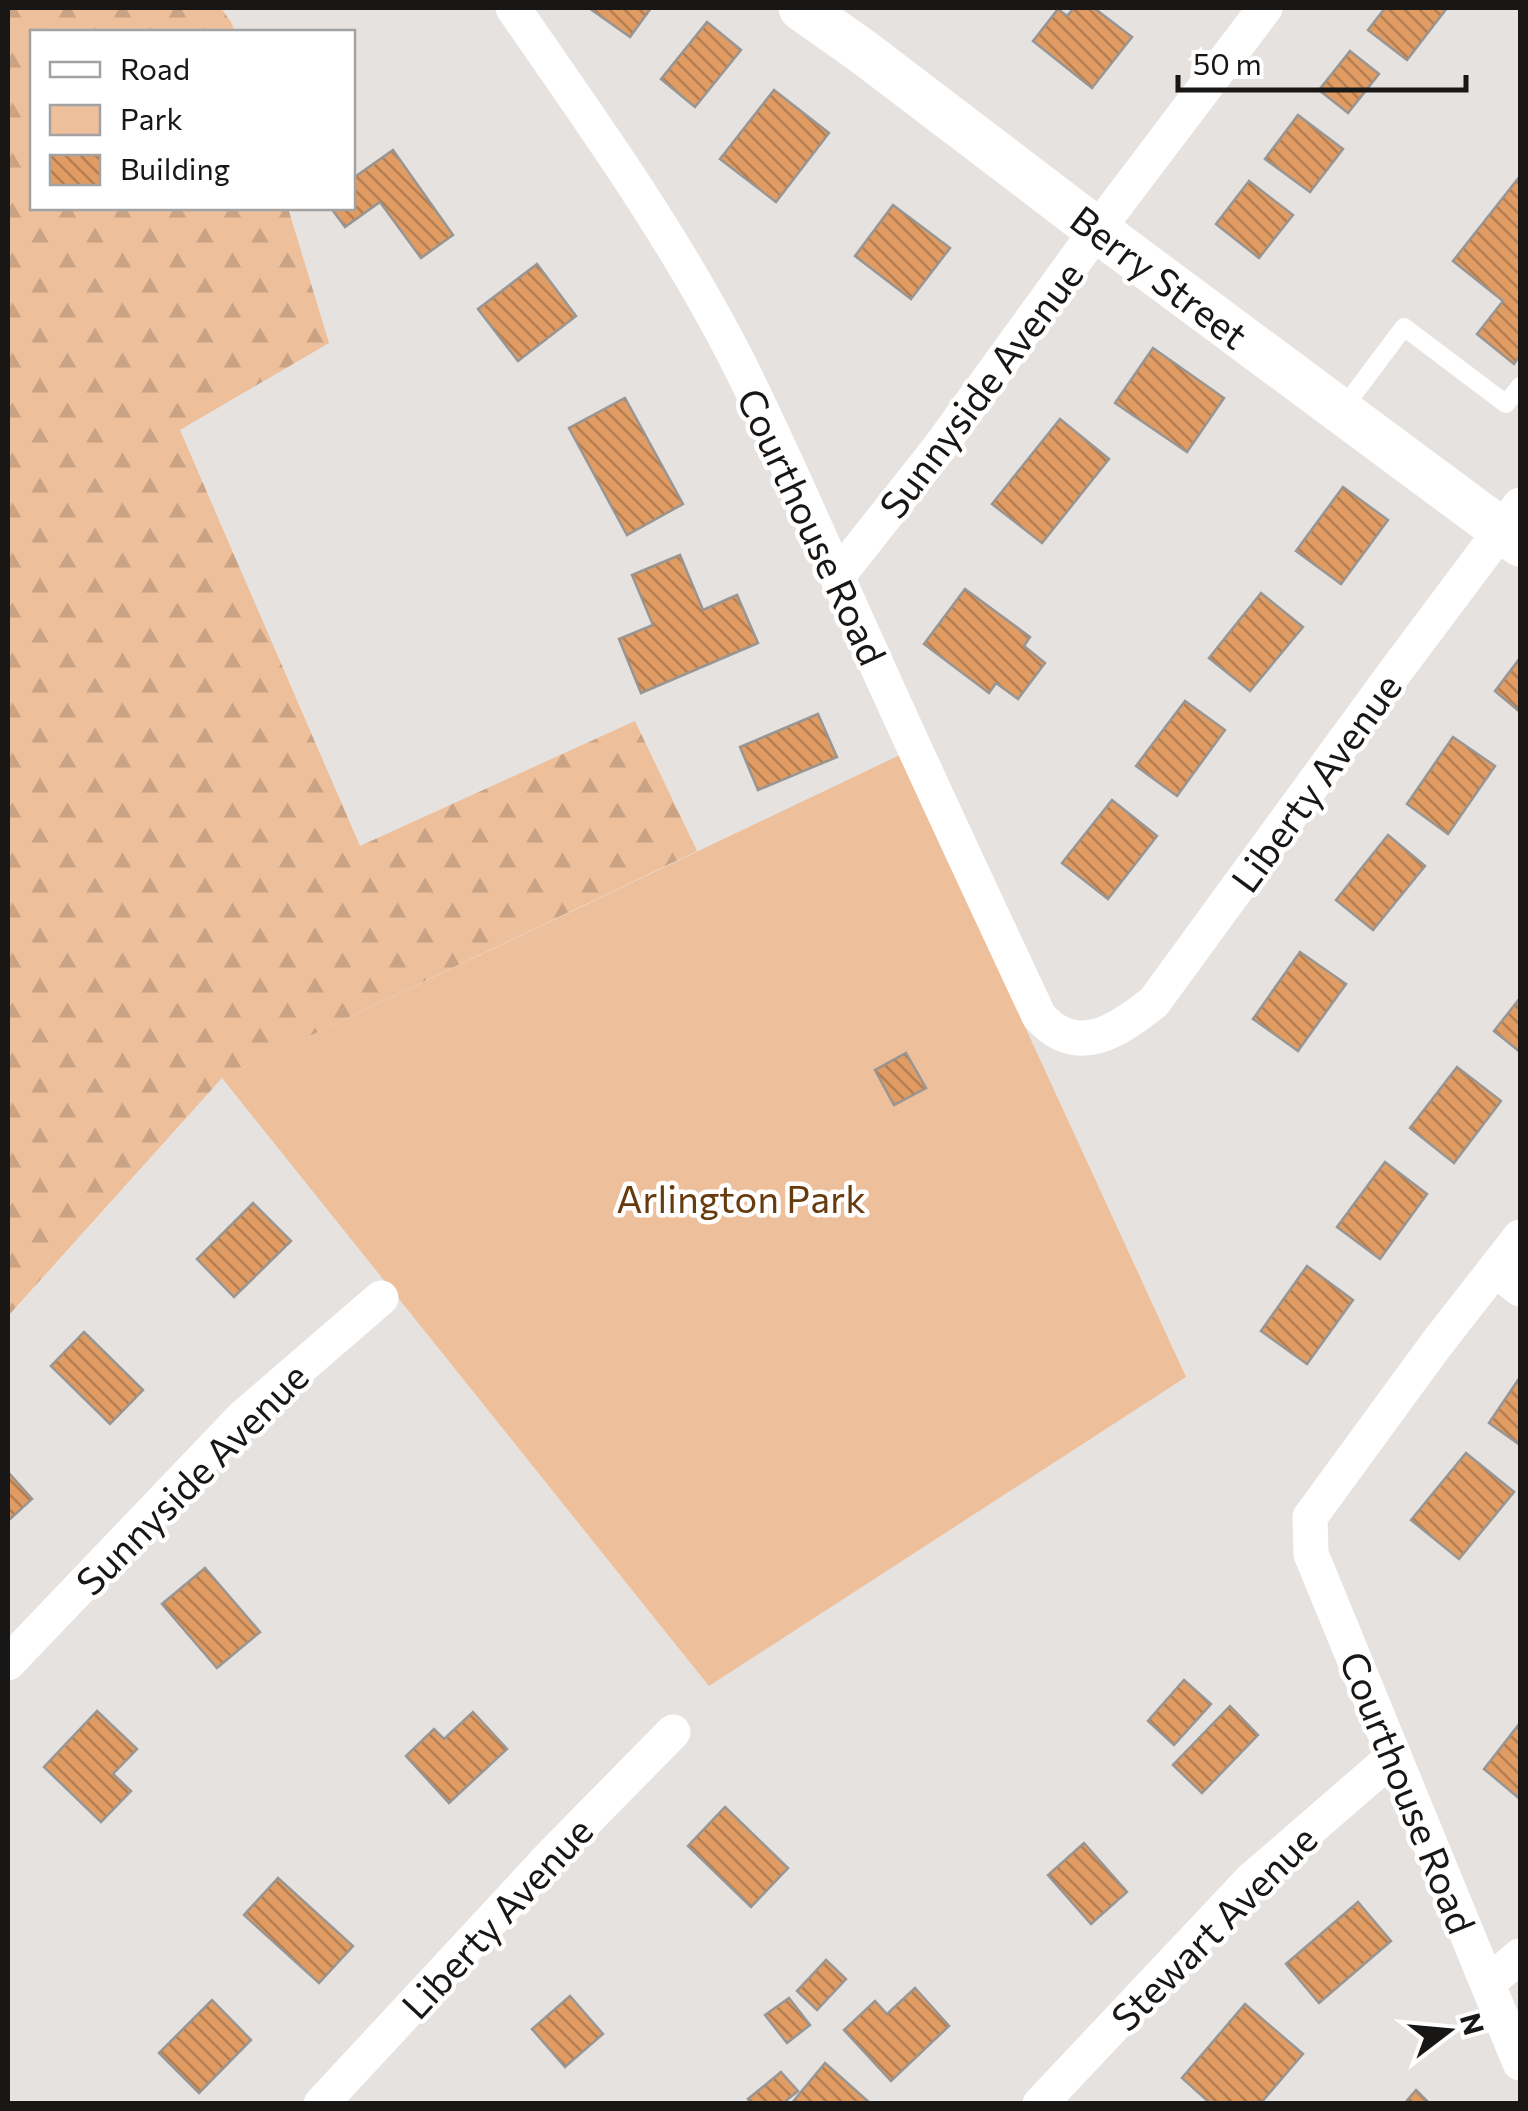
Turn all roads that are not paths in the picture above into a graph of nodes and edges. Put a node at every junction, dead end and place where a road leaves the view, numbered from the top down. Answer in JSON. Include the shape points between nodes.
{"nodes":[{"id":1,"x":513,"y":8,"type":"edge"},
{"id":2,"x":801,"y":8,"type":"edge"},
{"id":3,"x":1265,"y":8,"type":"edge"},
{"id":4,"x":1098,"y":230,"type":"junction"},
{"id":5,"x":1520,"y":386,"type":"edge"},
{"id":6,"x":1341,"y":411,"type":"junction"},
{"id":7,"x":1514,"y":527,"type":"edge"},
{"id":8,"x":837,"y":577,"type":"junction"},
{"id":9,"x":1092,"y":1038,"type":"joint"},
{"id":10,"x":1520,"y":1237,"type":"edge"},
{"id":11,"x":1508,"y":1280,"type":"edge"},
{"id":12,"x":380,"y":1298,"type":"dead end"},
{"id":13,"x":8,"y":1663,"type":"edge"},
{"id":14,"x":674,"y":1732,"type":"dead end"},
{"id":15,"x":1394,"y":1758,"type":"junction"},
{"id":16,"x":1520,"y":1956,"type":"edge"},
{"id":17,"x":1488,"y":1983,"type":"junction"},
{"id":18,"x":1520,"y":2063,"type":"edge"},
{"id":19,"x":320,"y":2104,"type":"edge"},
{"id":20,"x":1040,"y":2104,"type":"edge"}],
"edges":[{"from":1,"to":8,"type":"street","name":"Courthouse Road","via":[[678,256],[736,358]]},
{"from":2,"to":4,"type":"street","name":"Berry Street"},
{"from":3,"to":4,"type":"street","name":"Sunnyside Avenue"},
{"from":4,"to":6,"type":"street","name":"Berry Street"},
{"from":4,"to":8,"type":"street","name":"Sunnyside Avenue"},
{"from":5,"to":6,"type":"lane","via":[[1506,404],[1404,327]]},
{"from":6,"to":7,"type":"street","name":"Berry Street"},
{"from":7,"to":9,"type":"street","name":"Liberty Avenue","via":[[1394,672],[1154,1002],[1123,1026]]},
{"from":8,"to":9,"type":"street","name":"Courthouse Road","via":[[1040,1016],[1069,1038]]},
{"from":10,"to":11,"type":"street"},
{"from":11,"to":15,"type":"street","name":"Courthouse Road","via":[[1436,1346],[1310,1517],[1311,1554]]},
{"from":12,"to":13,"type":"street","name":"Sunnyside Avenue","via":[[242,1418]]},
{"from":14,"to":19,"type":"street","name":"Liberty Avenue"},
{"from":15,"to":17,"type":"street","name":"Courthouse Road"},
{"from":15,"to":20,"type":"street","name":"Stewart Avenue","via":[[1251,1880]]},
{"from":16,"to":17,"type":"street"},
{"from":17,"to":18,"type":"street","name":"Courthouse Road"}]}
